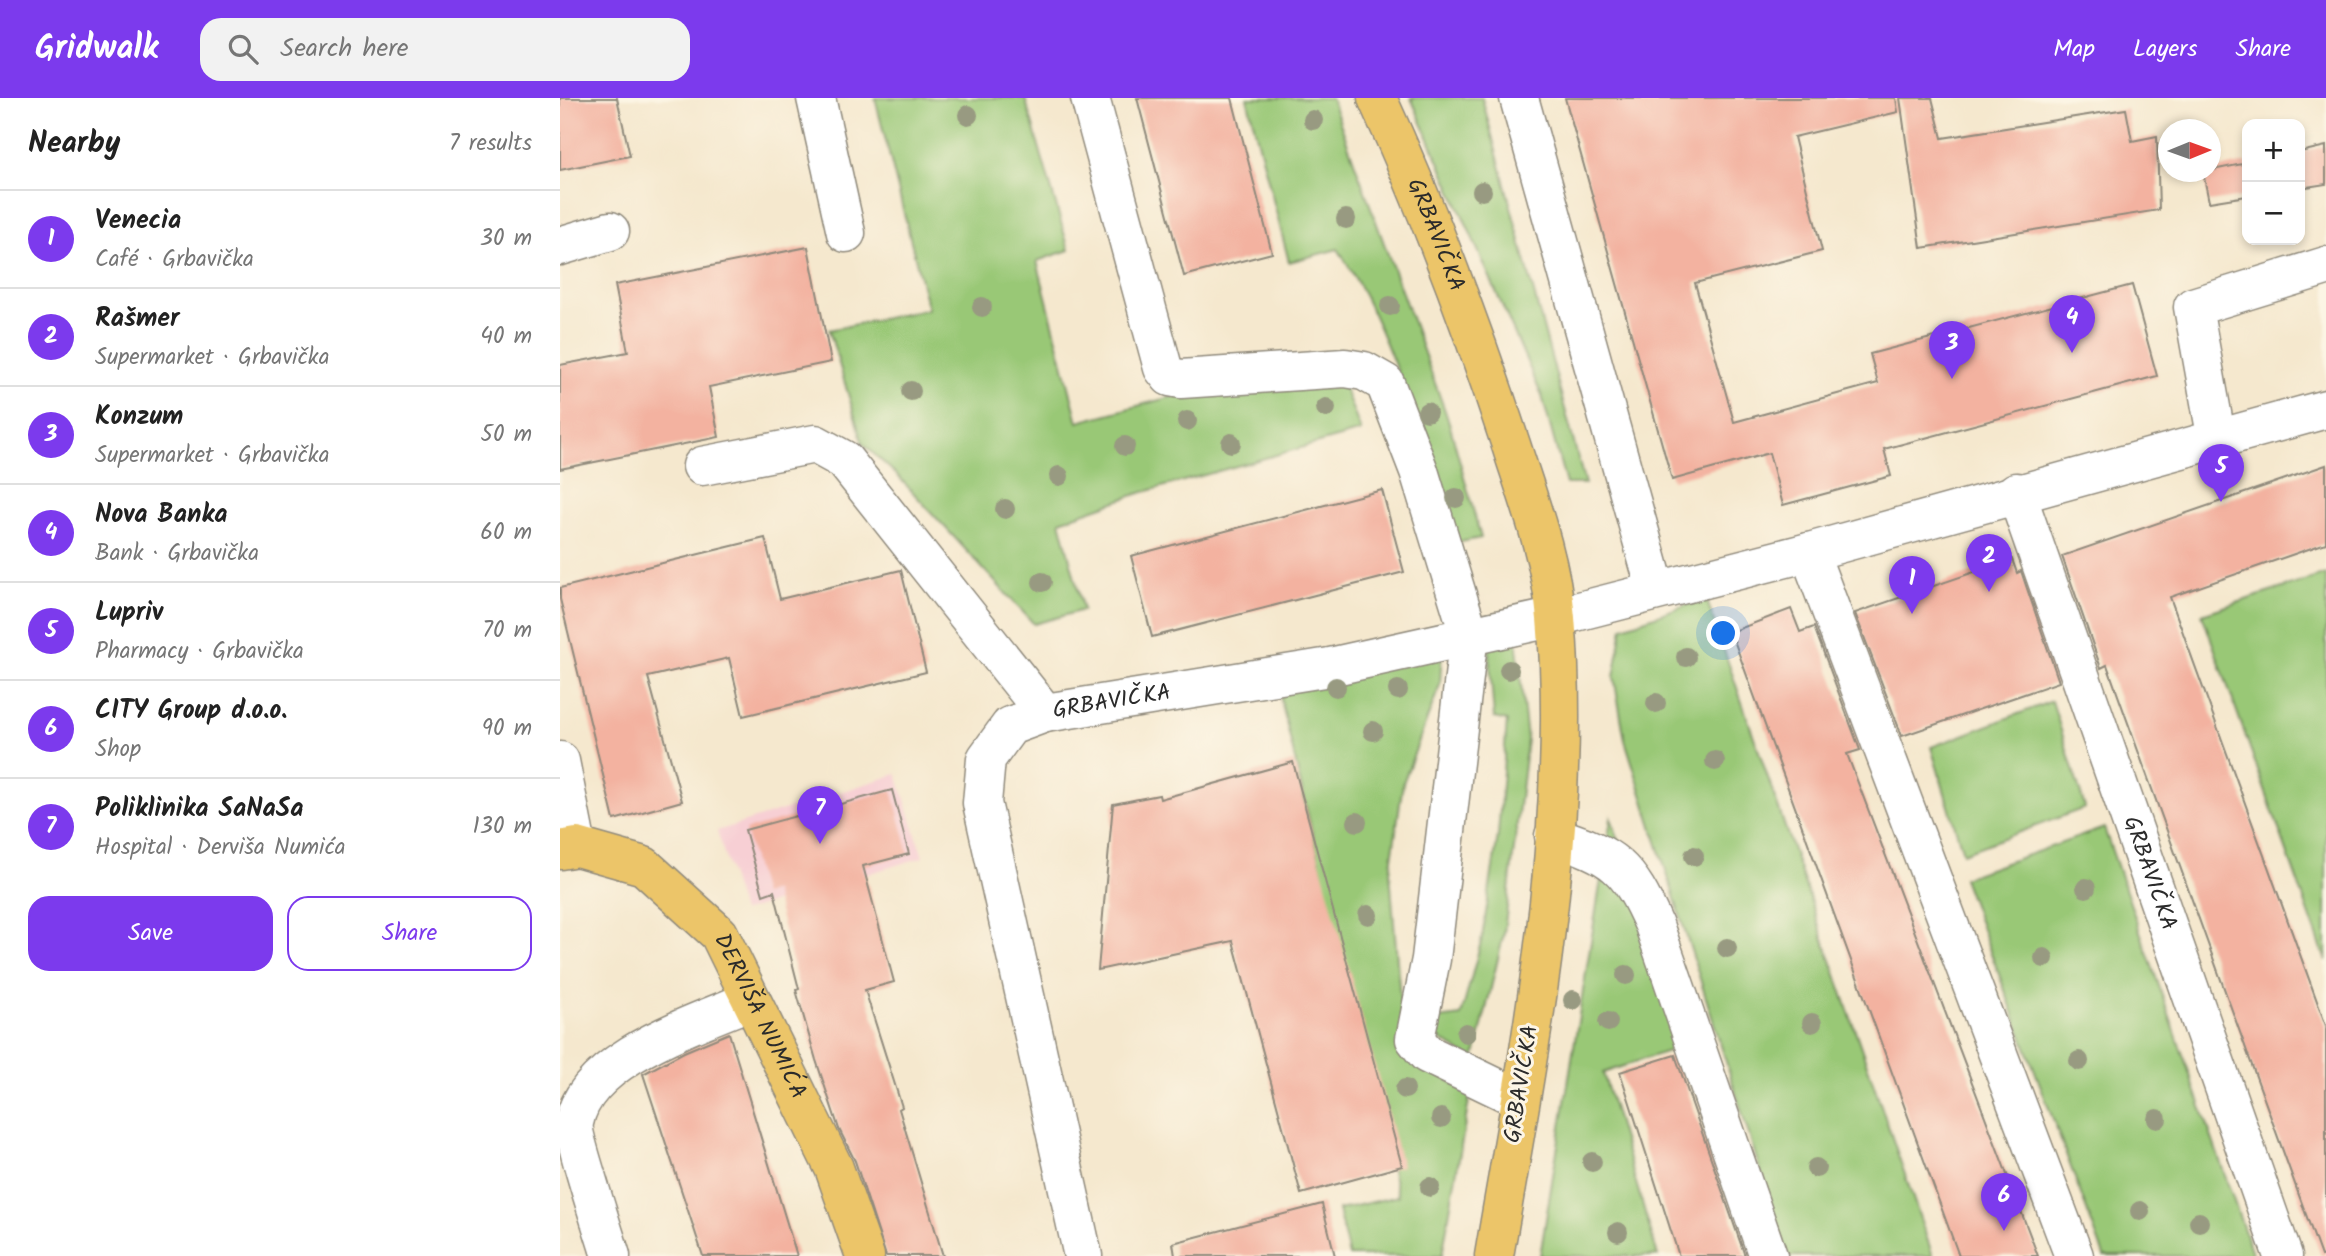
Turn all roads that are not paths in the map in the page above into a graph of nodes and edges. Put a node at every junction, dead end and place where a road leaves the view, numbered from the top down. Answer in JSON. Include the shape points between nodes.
{"nodes":[{"id":1,"x":816,"y":98,"type":"edge"},
{"id":2,"x":1090,"y":98,"type":"edge"},
{"id":3,"x":1377,"y":98,"type":"edge"},
{"id":4,"x":1519,"y":98,"type":"edge"},
{"id":5,"x":610,"y":231,"type":"dead end"},
{"id":6,"x":846,"y":233,"type":"dead end"},
{"id":7,"x":560,"y":246,"type":"edge"},
{"id":8,"x":2326,"y":266,"type":"edge"},
{"id":9,"x":2326,"y":409,"type":"edge"},
{"id":10,"x":2217,"y":441,"type":"junction"},
{"id":11,"x":702,"y":466,"type":"dead end"},
{"id":12,"x":2016,"y":492,"type":"junction"},
{"id":13,"x":1809,"y":552,"type":"junction"},
{"id":14,"x":1656,"y":590,"type":"junction"},
{"id":15,"x":1556,"y":617,"type":"junction"},
{"id":16,"x":1469,"y":634,"type":"junction"},
{"id":17,"x":1045,"y":713,"type":"junction"},
{"id":18,"x":560,"y":761,"type":"edge"},
{"id":19,"x":1554,"y":836,"type":"junction"},
{"id":20,"x":569,"y":849,"type":"edge"},
{"id":21,"x":751,"y":1000,"type":"junction"},
{"id":22,"x":1520,"y":1100,"type":"junction"},
{"id":23,"x":611,"y":1256,"type":"edge"},
{"id":24,"x":865,"y":1256,"type":"edge"},
{"id":25,"x":1083,"y":1256,"type":"edge"},
{"id":26,"x":1494,"y":1256,"type":"edge"},
{"id":27,"x":1768,"y":1256,"type":"edge"},
{"id":28,"x":2074,"y":1256,"type":"edge"},
{"id":29,"x":2283,"y":1256,"type":"edge"}],
"edges":[{"from":1,"to":6,"type":"street"},
{"from":2,"to":16,"type":"street","via":[[1163,369],[1170,377],[1181,379],[1345,368],[1364,371],[1385,383],[1419,471]]},
{"from":3,"to":15,"type":"main road","name":"GRBAVIČKA","via":[[1469,317],[1539,532]]},
{"from":4,"to":14,"type":"street"},
{"from":5,"to":7,"type":"street"},
{"from":8,"to":10,"type":"street","via":[[2193,307]]},
{"from":9,"to":10,"type":"street","name":"GRBAVIČKA"},
{"from":10,"to":12,"type":"street","name":"GRBAVIČKA"},
{"from":11,"to":17,"type":"street","name":"GRBAVIČKA","via":[[815,444],[844,460]]},
{"from":12,"to":13,"type":"street","name":"GRBAVIČKA"},
{"from":12,"to":29,"type":"street","name":"GRBAVIČKA"},
{"from":13,"to":14,"type":"street","name":"GRBAVIČKA"},
{"from":13,"to":28,"type":"street"},
{"from":14,"to":15,"type":"street","name":"GRBAVIČKA"},
{"from":15,"to":16,"type":"street","name":"GRBAVIČKA"},
{"from":15,"to":19,"type":"main road","name":"GRBAVIČKA","via":[[1559,700]]},
{"from":16,"to":17,"type":"street","name":"GRBAVIČKA","via":[[1330,667]]},
{"from":16,"to":22,"type":"street","via":[[1438,907],[1415,1039],[1427,1054]]},
{"from":17,"to":25,"type":"street","via":[[1010,726],[986,759],[982,803]]},
{"from":18,"to":20,"type":"street","name":"DERVIŠA NUMIĆA"},
{"from":19,"to":22,"type":"main road","name":"GRBAVIČKA"},
{"from":19,"to":27,"type":"street","via":[[1599,851],[1641,894]]},
{"from":20,"to":21,"type":"main road","name":"DERVIŠA NUMIĆA","via":[[644,866],[719,934]]},
{"from":21,"to":23,"type":"street","via":[[619,1061],[587,1090],[573,1124]]},
{"from":21,"to":24,"type":"main road","name":"DERVIŠA NUMIĆA","via":[[834,1168]]},
{"from":22,"to":26,"type":"main road","name":"GRBAVIČKA"}]}
